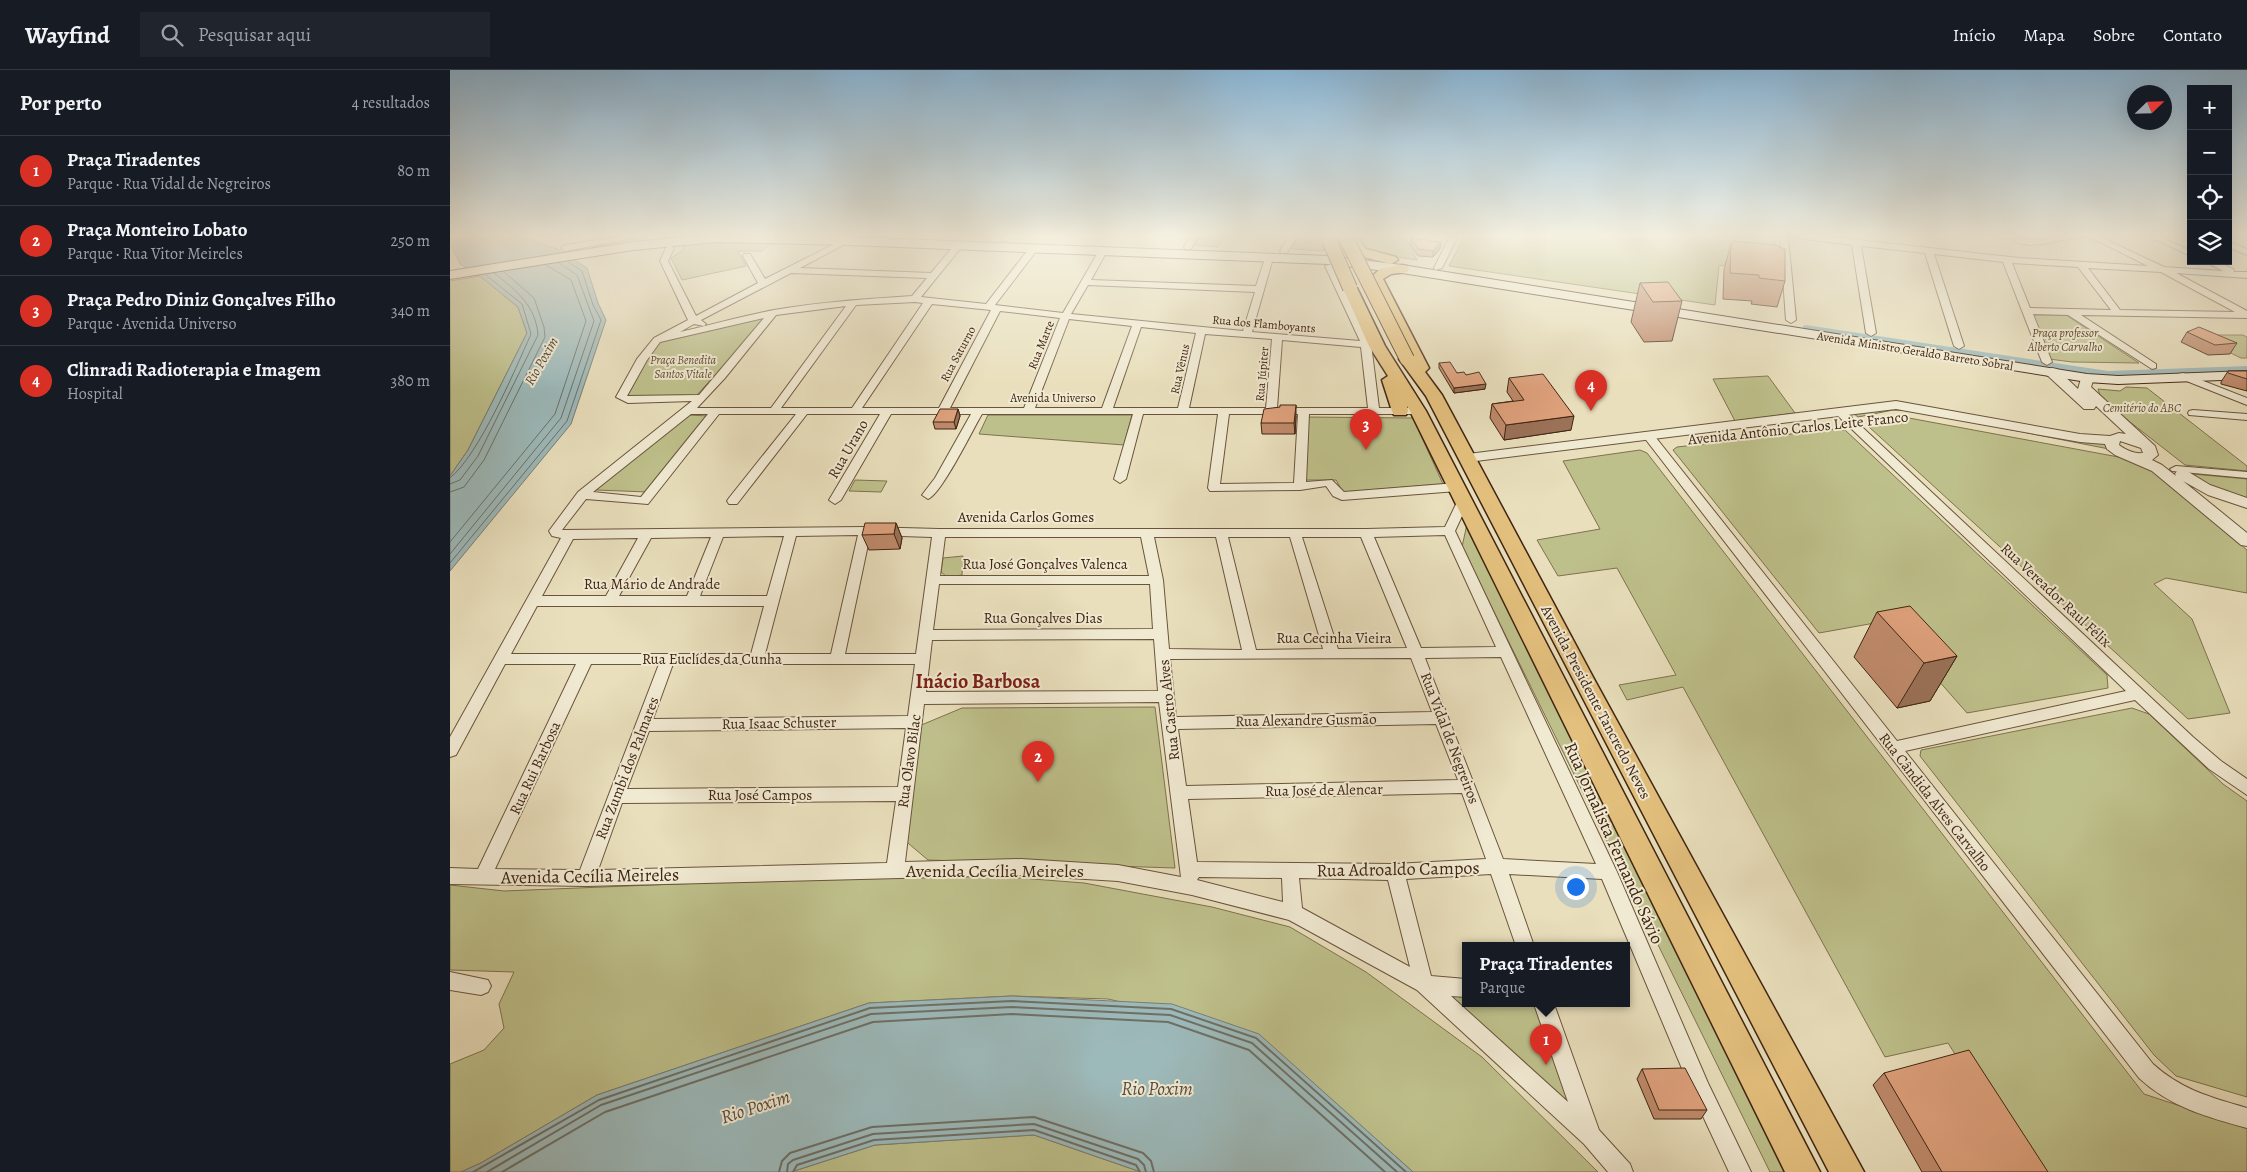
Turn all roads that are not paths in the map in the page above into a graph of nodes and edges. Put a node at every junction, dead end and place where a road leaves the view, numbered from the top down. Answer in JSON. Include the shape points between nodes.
{"nodes":[{"id":1,"x":677,"y":285,"type":"edge"},
{"id":2,"x":760,"y":285,"type":"edge"},
{"id":3,"x":927,"y":285,"type":"edge"},
{"id":4,"x":1008,"y":285,"type":"edge"},
{"id":5,"x":1084,"y":285,"type":"edge"},
{"id":6,"x":1171,"y":285,"type":"edge"},
{"id":7,"x":1260,"y":285,"type":"edge"},
{"id":8,"x":1342,"y":285,"type":"edge"},
{"id":9,"x":1349,"y":285,"type":"edge"},
{"id":10,"x":1367,"y":285,"type":"edge"},
{"id":11,"x":1378,"y":285,"type":"edge"},
{"id":12,"x":1528,"y":285,"type":"edge"},
{"id":13,"x":1788,"y":285,"type":"edge"},
{"id":14,"x":1863,"y":285,"type":"edge"},
{"id":15,"x":1940,"y":285,"type":"edge"},
{"id":16,"x":2017,"y":285,"type":"edge"},
{"id":17,"x":2096,"y":285,"type":"edge"},
{"id":18,"x":2192,"y":285,"type":"edge"},
{"id":19,"x":1259,"y":289,"type":"junction"},
{"id":20,"x":1588,"y":295,"type":"junction"},
{"id":21,"x":915,"y":299,"type":"junction"},
{"id":22,"x":853,"y":302,"type":"junction"},
{"id":23,"x":928,"y":302,"type":"junction"},
{"id":24,"x":993,"y":308,"type":"junction"},
{"id":25,"x":2027,"y":311,"type":"junction"},
{"id":26,"x":2070,"y":312,"type":"junction"},
{"id":27,"x":774,"y":313,"type":"junction"},
{"id":28,"x":2118,"y":313,"type":"junction"},
{"id":29,"x":1066,"y":315,"type":"junction"},
{"id":30,"x":2247,"y":315,"type":"edge"},
{"id":31,"x":694,"y":320,"type":"junction"},
{"id":32,"x":1791,"y":320,"type":"junction"},
{"id":33,"x":1136,"y":325,"type":"junction"},
{"id":34,"x":708,"y":328,"type":"junction"},
{"id":35,"x":1201,"y":332,"type":"junction"},
{"id":36,"x":1871,"y":333,"type":"junction"},
{"id":37,"x":1246,"y":336,"type":"junction"},
{"id":38,"x":1277,"y":338,"type":"junction"},
{"id":39,"x":656,"y":340,"type":"junction"},
{"id":40,"x":1959,"y":346,"type":"junction"},
{"id":41,"x":1386,"y":353,"type":"junction"},
{"id":42,"x":2247,"y":364,"type":"edge"},
{"id":43,"x":2152,"y":366,"type":"junction"},
{"id":44,"x":2050,"y":367,"type":"junction"},
{"id":45,"x":2247,"y":375,"type":"edge"},
{"id":46,"x":2183,"y":376,"type":"junction"},
{"id":47,"x":2087,"y":378,"type":"junction"},
{"id":48,"x":700,"y":398,"type":"junction"},
{"id":49,"x":2247,"y":402,"type":"edge"},
{"id":50,"x":1418,"y":406,"type":"junction"},
{"id":51,"x":688,"y":411,"type":"junction"},
{"id":52,"x":716,"y":411,"type":"junction"},
{"id":53,"x":855,"y":411,"type":"junction"},
{"id":54,"x":1139,"y":411,"type":"junction"},
{"id":55,"x":1183,"y":411,"type":"junction"},
{"id":56,"x":1304,"y":411,"type":"junction"},
{"id":57,"x":1374,"y":411,"type":"junction"},
{"id":58,"x":773,"y":412,"type":"junction"},
{"id":59,"x":803,"y":412,"type":"junction"},
{"id":60,"x":887,"y":412,"type":"junction"},
{"id":61,"x":942,"y":412,"type":"junction"},
{"id":62,"x":978,"y":412,"type":"junction"},
{"id":63,"x":1028,"y":412,"type":"junction"},
{"id":64,"x":1106,"y":412,"type":"junction"},
{"id":65,"x":1224,"y":412,"type":"junction"},
{"id":66,"x":1271,"y":412,"type":"junction"},
{"id":67,"x":2193,"y":414,"type":"dead end"},
{"id":68,"x":1844,"y":417,"type":"junction"},
{"id":69,"x":2247,"y":418,"type":"edge"},
{"id":70,"x":2112,"y":439,"type":"junction"},
{"id":71,"x":1652,"y":440,"type":"junction"},
{"id":72,"x":2148,"y":447,"type":"junction"},
{"id":73,"x":2129,"y":455,"type":"junction"},
{"id":74,"x":1470,"y":462,"type":"junction"},
{"id":75,"x":2176,"y":469,"type":"junction"},
{"id":76,"x":2247,"y":475,"type":"edge"},
{"id":77,"x":1120,"y":478,"type":"dead end"},
{"id":78,"x":1300,"y":486,"type":"junction"},
{"id":79,"x":1460,"y":494,"type":"junction"},
{"id":80,"x":582,"y":495,"type":"junction"},
{"id":81,"x":928,"y":495,"type":"dead end"},
{"id":82,"x":2226,"y":497,"type":"junction"},
{"id":83,"x":835,"y":500,"type":"dead end"},
{"id":84,"x":644,"y":501,"type":"joint"},
{"id":85,"x":734,"y":501,"type":"dead end"},
{"id":86,"x":2247,"y":503,"type":"edge"},
{"id":87,"x":2204,"y":504,"type":"junction"},
{"id":88,"x":865,"y":531,"type":"junction"},
{"id":89,"x":1449,"y":531,"type":"junction"},
{"id":90,"x":719,"y":532,"type":"junction"},
{"id":91,"x":791,"y":532,"type":"junction"},
{"id":92,"x":647,"y":533,"type":"junction"},
{"id":93,"x":939,"y":533,"type":"junction"},
{"id":94,"x":1147,"y":533,"type":"junction"},
{"id":95,"x":1221,"y":533,"type":"junction"},
{"id":96,"x":1295,"y":533,"type":"junction"},
{"id":97,"x":1366,"y":533,"type":"junction"},
{"id":98,"x":569,"y":535,"type":"junction"},
{"id":99,"x":2247,"y":541,"type":"edge"},
{"id":100,"x":933,"y":580,"type":"junction"},
{"id":101,"x":1156,"y":580,"type":"junction"},
{"id":102,"x":692,"y":600,"type":"junction"},
{"id":103,"x":532,"y":601,"type":"junction"},
{"id":104,"x":610,"y":601,"type":"junction"},
{"id":105,"x":772,"y":601,"type":"junction"},
{"id":106,"x":1516,"y":605,"type":"junction"},
{"id":107,"x":1554,"y":622,"type":"junction"},
{"id":108,"x":1160,"y":634,"type":"junction"},
{"id":109,"x":925,"y":635,"type":"junction"},
{"id":110,"x":1540,"y":650,"type":"junction"},
{"id":111,"x":1505,"y":652,"type":"junction"},
{"id":112,"x":1163,"y":654,"type":"junction"},
{"id":113,"x":1332,"y":654,"type":"junction"},
{"id":114,"x":1417,"y":654,"type":"junction"},
{"id":115,"x":1250,"y":655,"type":"junction"},
{"id":116,"x":837,"y":658,"type":"junction"},
{"id":117,"x":502,"y":659,"type":"junction"},
{"id":118,"x":586,"y":659,"type":"junction"},
{"id":119,"x":668,"y":659,"type":"junction"},
{"id":120,"x":923,"y":659,"type":"junction"},
{"id":121,"x":756,"y":660,"type":"junction"},
{"id":122,"x":1583,"y":679,"type":"junction"},
{"id":123,"x":2138,"y":694,"type":"junction"},
{"id":124,"x":1166,"y":696,"type":"junction"},
{"id":125,"x":918,"y":698,"type":"junction"},
{"id":126,"x":1442,"y":718,"type":"junction"},
{"id":127,"x":915,"y":722,"type":"junction"},
{"id":128,"x":1169,"y":723,"type":"junction"},
{"id":129,"x":642,"y":725,"type":"junction"},
{"id":130,"x":1892,"y":748,"type":"junction"},
{"id":131,"x":450,"y":751,"type":"edge"},
{"id":132,"x":1468,"y":786,"type":"junction"},
{"id":133,"x":2247,"y":788,"type":"edge"},
{"id":134,"x":1179,"y":793,"type":"junction"},
{"id":135,"x":904,"y":794,"type":"junction"},
{"id":136,"x":616,"y":796,"type":"junction"},
{"id":137,"x":1498,"y":866,"type":"junction"},
{"id":138,"x":895,"y":870,"type":"junction"},
{"id":139,"x":1290,"y":870,"type":"junction"},
{"id":140,"x":1395,"y":872,"type":"junction"},
{"id":141,"x":1608,"y":872,"type":"junction"},
{"id":142,"x":450,"y":876,"type":"edge"},
{"id":143,"x":483,"y":877,"type":"junction"},
{"id":144,"x":586,"y":878,"type":"junction"},
{"id":145,"x":1190,"y":878,"type":"junction"},
{"id":146,"x":1293,"y":913,"type":"junction"},
{"id":147,"x":1524,"y":942,"type":"edge"},
{"id":148,"x":450,"y":981,"type":"edge"},
{"id":149,"x":1424,"y":984,"type":"junction"},
{"id":150,"x":481,"y":986,"type":"dead end"},
{"id":151,"x":1462,"y":988,"type":"edge"},
{"id":152,"x":1545,"y":1007,"type":"edge"},
{"id":153,"x":2247,"y":1118,"type":"edge"},
{"id":154,"x":1592,"y":1137,"type":"junction"},
{"id":155,"x":1622,"y":1172,"type":"edge"},
{"id":156,"x":1740,"y":1172,"type":"edge"},
{"id":157,"x":1803,"y":1172,"type":"edge"},
{"id":158,"x":1846,"y":1172,"type":"edge"}],
"edges":[{"from":1,"to":31,"type":"street"},
{"from":2,"to":31,"type":"street"},
{"from":3,"to":21,"type":"street"},
{"from":4,"to":24,"type":"street","name":"Rua Saturno"},
{"from":5,"to":29,"type":"street","name":"Rua Marte"},
{"from":6,"to":19,"type":"street"},
{"from":7,"to":19,"type":"street"},
{"from":8,"to":41,"type":"street"},
{"from":9,"to":41,"type":"main road","name":"Avenida Presidente Tancredo Neves","bridge":true},
{"from":10,"to":41,"type":"main road","name":"Avenida Presidente Tancredo Neves","bridge":true},
{"from":11,"to":50,"type":"main road"},
{"from":12,"to":20,"type":"main road"},
{"from":13,"to":32,"type":"street"},
{"from":14,"to":36,"type":"street"},
{"from":15,"to":40,"type":"street"},
{"from":16,"to":25,"type":"street"},
{"from":17,"to":28,"type":"street"},
{"from":18,"to":30,"type":"street"},
{"from":19,"to":37,"type":"street"},
{"from":20,"to":32,"type":"main road","name":"Avenida Ministro Geraldo Barreto Sobral"},
{"from":20,"to":44,"type":"main road","name":"Avenida Ministro Geraldo Barreto Sobral"},
{"from":21,"to":22,"type":"street","name":"Rua dos Flamboyants"},
{"from":21,"to":23,"type":"street","name":"Rua dos Flamboyants"},
{"from":22,"to":27,"type":"street","name":"Rua dos Flamboyants"},
{"from":22,"to":58,"type":"street"},
{"from":23,"to":24,"type":"street","name":"Rua dos Flamboyants"},
{"from":23,"to":53,"type":"street"},
{"from":24,"to":29,"type":"street","name":"Rua dos Flamboyants"},
{"from":24,"to":61,"type":"street","name":"Rua Saturno"},
{"from":25,"to":26,"type":"street"},
{"from":25,"to":44,"type":"street"},
{"from":26,"to":28,"type":"street"},
{"from":26,"to":43,"type":"street"},
{"from":27,"to":34,"type":"street","name":"Rua dos Flamboyants"},
{"from":27,"to":48,"type":"street"},
{"from":28,"to":30,"type":"street"},
{"from":29,"to":33,"type":"street","name":"Rua dos Flamboyants"},
{"from":29,"to":63,"type":"street","name":"Rua Marte"},
{"from":31,"to":34,"type":"street"},
{"from":31,"to":39,"type":"street"},
{"from":32,"to":36,"type":"main road","name":"Avenida Ministro Geraldo Barreto Sobral"},
{"from":33,"to":35,"type":"street","name":"Rua dos Flamboyants"},
{"from":33,"to":64,"type":"street"},
{"from":34,"to":39,"type":"street","name":"Rua dos Flamboyants"},
{"from":35,"to":37,"type":"street","name":"Rua dos Flamboyants"},
{"from":35,"to":55,"type":"street","name":"Rua Vênus"},
{"from":36,"to":40,"type":"main road","name":"Avenida Ministro Geraldo Barreto Sobral"},
{"from":37,"to":38,"type":"street","name":"Rua dos Flamboyants"},
{"from":38,"to":41,"type":"street","name":"Rua dos Flamboyants"},
{"from":38,"to":66,"type":"street","name":"Rua Júpiter"},
{"from":39,"to":48,"type":"street","via":[[642,359],[623,399]]},
{"from":40,"to":44,"type":"main road","name":"Avenida Ministro Geraldo Barreto Sobral"},
{"from":41,"to":50,"type":"main road","name":"Avenida Presidente Tancredo Neves"},
{"from":41,"to":50,"type":"main road"},
{"from":41,"to":57,"type":"street"},
{"from":42,"to":43,"type":"main road","name":"Avenida Ministro Geraldo Barreto Sobral"},
{"from":43,"to":44,"type":"main road","name":"Avenida Ministro Geraldo Barreto Sobral"},
{"from":44,"to":47,"type":"main road","name":"Avenida Ministro Geraldo Barreto Sobral"},
{"from":44,"to":70,"type":"street","via":[[2105,421],[2112,430]]},
{"from":45,"to":46,"type":"main road","name":"Avenida Ministro Geraldo Barreto Sobral"},
{"from":46,"to":47,"type":"main road","name":"Avenida Ministro Geraldo Barreto Sobral","via":[[2118,380]]},
{"from":46,"to":49,"type":"street"},
{"from":47,"to":72,"type":"street","via":[[2084,388]]},
{"from":48,"to":51,"type":"street"},
{"from":50,"to":57,"type":"street","name":"Avenida Universo"},
{"from":50,"to":74,"type":"main road","name":"Avenida Presidente Tancredo Neves"},
{"from":50,"to":79,"type":"main road","name":"Avenida Presidente Tancredo Neves"},
{"from":51,"to":52,"type":"street","name":"Avenida Universo"},
{"from":51,"to":80,"type":"street"},
{"from":52,"to":58,"type":"street","name":"Avenida Universo"},
{"from":52,"to":84,"type":"street"},
{"from":53,"to":59,"type":"street","name":"Avenida Universo"},
{"from":53,"to":60,"type":"street","name":"Avenida Universo"},
{"from":54,"to":55,"type":"street","name":"Avenida Universo"},
{"from":54,"to":64,"type":"street","name":"Avenida Universo"},
{"from":54,"to":77,"type":"street"},
{"from":55,"to":65,"type":"street","name":"Avenida Universo"},
{"from":56,"to":57,"type":"street","name":"Avenida Universo"},
{"from":56,"to":66,"type":"street","name":"Avenida Universo"},
{"from":56,"to":78,"type":"street"},
{"from":58,"to":59,"type":"street","name":"Avenida Universo"},
{"from":59,"to":85,"type":"street"},
{"from":60,"to":61,"type":"street","name":"Avenida Universo"},
{"from":60,"to":83,"type":"street","name":"Rua Urano"},
{"from":61,"to":62,"type":"street","name":"Avenida Universo"},
{"from":62,"to":63,"type":"street","name":"Avenida Universo"},
{"from":62,"to":81,"type":"street"},
{"from":63,"to":64,"type":"street","name":"Avenida Universo"},
{"from":65,"to":66,"type":"street","name":"Avenida Universo"},
{"from":65,"to":78,"type":"street","via":[[1214,488]]},
{"from":67,"to":69,"type":"street"},
{"from":68,"to":70,"type":"street","name":"Avenida Antônio Carlos Leite Franco","via":[[1889,405],[1904,405],[2068,436]]},
{"from":68,"to":71,"type":"street","name":"Avenida Antônio Carlos Leite Franco"},
{"from":68,"to":73,"type":"street","name":"Avenida Antônio Carlos Leite Franco","via":[[1908,413]]},
{"from":68,"to":123,"type":"street","name":"Rua Vereador Raul Félix"},
{"from":70,"to":72,"type":"street","name":"Avenida Antônio Carlos Leite Franco","via":[[2133,439]]},
{"from":70,"to":73,"type":"street","via":[[2112,446]]},
{"from":71,"to":74,"type":"street","name":"Avenida Antônio Carlos Leite Franco"},
{"from":71,"to":130,"type":"street","name":"Rua Cândida Alves Carvalho"},
{"from":72,"to":73,"type":"street","via":[[2151,455]]},
{"from":72,"to":75,"type":"street"},
{"from":73,"to":87,"type":"street","via":[[2157,468]]},
{"from":74,"to":107,"type":"main road","name":"Avenida Presidente Tancredo Neves"},
{"from":75,"to":76,"type":"street"},
{"from":75,"to":82,"type":"street","via":[[2196,484]]},
{"from":78,"to":79,"type":"street","via":[[1330,483],[1342,496]]},
{"from":79,"to":89,"type":"street"},
{"from":79,"to":106,"type":"main road","name":"Avenida Presidente Tancredo Neves"},
{"from":80,"to":84,"type":"street"},
{"from":80,"to":98,"type":"street","via":[[555,531]]},
{"from":82,"to":86,"type":"street"},
{"from":82,"to":87,"type":"street","via":[[2214,497]]},
{"from":87,"to":99,"type":"street"},
{"from":88,"to":91,"type":"street","name":"Avenida Carlos Gomes"},
{"from":88,"to":93,"type":"street","name":"Avenida Carlos Gomes"},
{"from":88,"to":116,"type":"street"},
{"from":89,"to":97,"type":"street","name":"Avenida Carlos Gomes"},
{"from":89,"to":111,"type":"street","name":"Rua Jornalista Fernando Sávio"},
{"from":90,"to":91,"type":"street","name":"Avenida Carlos Gomes"},
{"from":90,"to":92,"type":"street","name":"Avenida Carlos Gomes"},
{"from":90,"to":102,"type":"street"},
{"from":91,"to":105,"type":"street"},
{"from":92,"to":98,"type":"street","name":"Avenida Carlos Gomes"},
{"from":92,"to":104,"type":"street"},
{"from":93,"to":94,"type":"street","name":"Avenida Carlos Gomes"},
{"from":93,"to":100,"type":"street","name":"Rua Olavo Bilac"},
{"from":94,"to":95,"type":"street","name":"Avenida Carlos Gomes"},
{"from":94,"to":101,"type":"street","name":"Rua Castro Alves"},
{"from":95,"to":96,"type":"street","name":"Avenida Carlos Gomes"},
{"from":95,"to":115,"type":"street"},
{"from":96,"to":97,"type":"street","name":"Avenida Carlos Gomes"},
{"from":96,"to":113,"type":"street"},
{"from":97,"to":114,"type":"street","name":"Rua Vidal de Negreiros"},
{"from":98,"to":103,"type":"street"},
{"from":100,"to":101,"type":"street","name":"Rua José Gonçalves Valenca"},
{"from":100,"to":109,"type":"street","name":"Rua Olavo Bilac"},
{"from":101,"to":108,"type":"street","name":"Rua Castro Alves"},
{"from":102,"to":104,"type":"street","name":"Rua Mário de Andrade"},
{"from":102,"to":105,"type":"street","name":"Rua Mário de Andrade"},
{"from":103,"to":104,"type":"street","name":"Rua Mário de Andrade"},
{"from":103,"to":117,"type":"street"},
{"from":105,"to":121,"type":"street"},
{"from":106,"to":107,"type":"main road","via":[[1534,626]]},
{"from":106,"to":110,"type":"main road","name":"Avenida Presidente Tancredo Neves"},
{"from":107,"to":122,"type":"main road","name":"Avenida Presidente Tancredo Neves"},
{"from":108,"to":109,"type":"street","name":"Rua Gonçalves Dias"},
{"from":108,"to":112,"type":"street","name":"Rua Castro Alves"},
{"from":109,"to":120,"type":"street","name":"Rua Olavo Bilac"},
{"from":110,"to":122,"type":"main road","via":[[1558,647]]},
{"from":110,"to":157,"type":"main road","name":"Avenida Presidente Tancredo Neves"},
{"from":111,"to":114,"type":"street","name":"Rua Cecinha Vieira"},
{"from":111,"to":141,"type":"street","name":"Rua Jornalista Fernando Sávio"},
{"from":112,"to":115,"type":"street","name":"Rua Cecinha Vieira"},
{"from":112,"to":124,"type":"street","name":"Rua Castro Alves"},
{"from":113,"to":114,"type":"street","name":"Rua Cecinha Vieira"},
{"from":113,"to":115,"type":"street","name":"Rua Cecinha Vieira"},
{"from":114,"to":126,"type":"street","name":"Rua Vidal de Negreiros"},
{"from":116,"to":120,"type":"street","name":"Rua Euclídes da Cunha"},
{"from":116,"to":121,"type":"street","name":"Rua Euclídes da Cunha"},
{"from":117,"to":118,"type":"street","name":"Rua Euclídes da Cunha"},
{"from":117,"to":131,"type":"street"},
{"from":118,"to":119,"type":"street","name":"Rua Euclídes da Cunha"},
{"from":118,"to":143,"type":"street","name":"Rua Rui Barbosa"},
{"from":119,"to":121,"type":"street","name":"Rua Euclídes da Cunha"},
{"from":119,"to":129,"type":"street","name":"Rua Zumbi dos Palmares"},
{"from":120,"to":125,"type":"street","name":"Rua Olavo Bilac"},
{"from":122,"to":158,"type":"main road","name":"Avenida Presidente Tancredo Neves"},
{"from":123,"to":130,"type":"street"},
{"from":123,"to":133,"type":"street","name":"Rua Vereador Raul Félix","via":[[2215,765]]},
{"from":124,"to":125,"type":"street"},
{"from":124,"to":128,"type":"street","name":"Rua Castro Alves"},
{"from":125,"to":127,"type":"street","name":"Rua Olavo Bilac"},
{"from":126,"to":128,"type":"street","name":"Rua Alexandre Gusmão"},
{"from":126,"to":132,"type":"street","name":"Rua Vidal de Negreiros"},
{"from":127,"to":129,"type":"street","name":"Rua Isaac Schuster"},
{"from":127,"to":135,"type":"street","name":"Rua Olavo Bilac"},
{"from":128,"to":134,"type":"street","name":"Rua Castro Alves"},
{"from":129,"to":136,"type":"street","name":"Rua Zumbi dos Palmares"},
{"from":130,"to":153,"type":"street","name":"Rua Cândida Alves Carvalho","via":[[2146,1071],[2179,1097]]},
{"from":132,"to":134,"type":"street","name":"Rua José de Alencar"},
{"from":132,"to":137,"type":"street","name":"Rua Vidal de Negreiros"},
{"from":134,"to":145,"type":"street","name":"Rua Castro Alves"},
{"from":135,"to":136,"type":"street","name":"Rua José Campos"},
{"from":135,"to":138,"type":"street","name":"Rua Olavo Bilac"},
{"from":136,"to":144,"type":"street","name":"Rua Zumbi dos Palmares"},
{"from":137,"to":140,"type":"street","name":"Rua Adroaldo Campos"},
{"from":137,"to":141,"type":"street","name":"Rua Adroaldo Campos"},
{"from":137,"to":147,"type":"street","name":"Rua Vidal de Negreiros"},
{"from":138,"to":144,"type":"street","name":"Avenida Cecília Meireles"},
{"from":138,"to":145,"type":"street","name":"Avenida Cecília Meireles","via":[[1021,867]]},
{"from":139,"to":140,"type":"street","name":"Rua Adroaldo Campos"},
{"from":139,"to":145,"type":"street","name":"Rua Adroaldo Campos"},
{"from":139,"to":146,"type":"street"},
{"from":140,"to":149,"type":"street"},
{"from":141,"to":156,"type":"street","name":"Rua Jornalista Fernando Sávio","via":[[1701,1090]]},
{"from":142,"to":143,"type":"street","name":"Avenida Cecília Meireles"},
{"from":143,"to":144,"type":"street","name":"Avenida Cecília Meireles"},
{"from":145,"to":146,"type":"street","name":"Avenida Cecília Meireles"},
{"from":146,"to":149,"type":"street","name":"Avenida Cecília Meireles"},
{"from":148,"to":150,"type":"street"},
{"from":149,"to":151,"type":"street"},
{"from":149,"to":154,"type":"street","name":"Avenida Cecília Meireles"},
{"from":152,"to":154,"type":"street"},
{"from":154,"to":155,"type":"street","name":"Avenida Cecília Meireles"}]}
